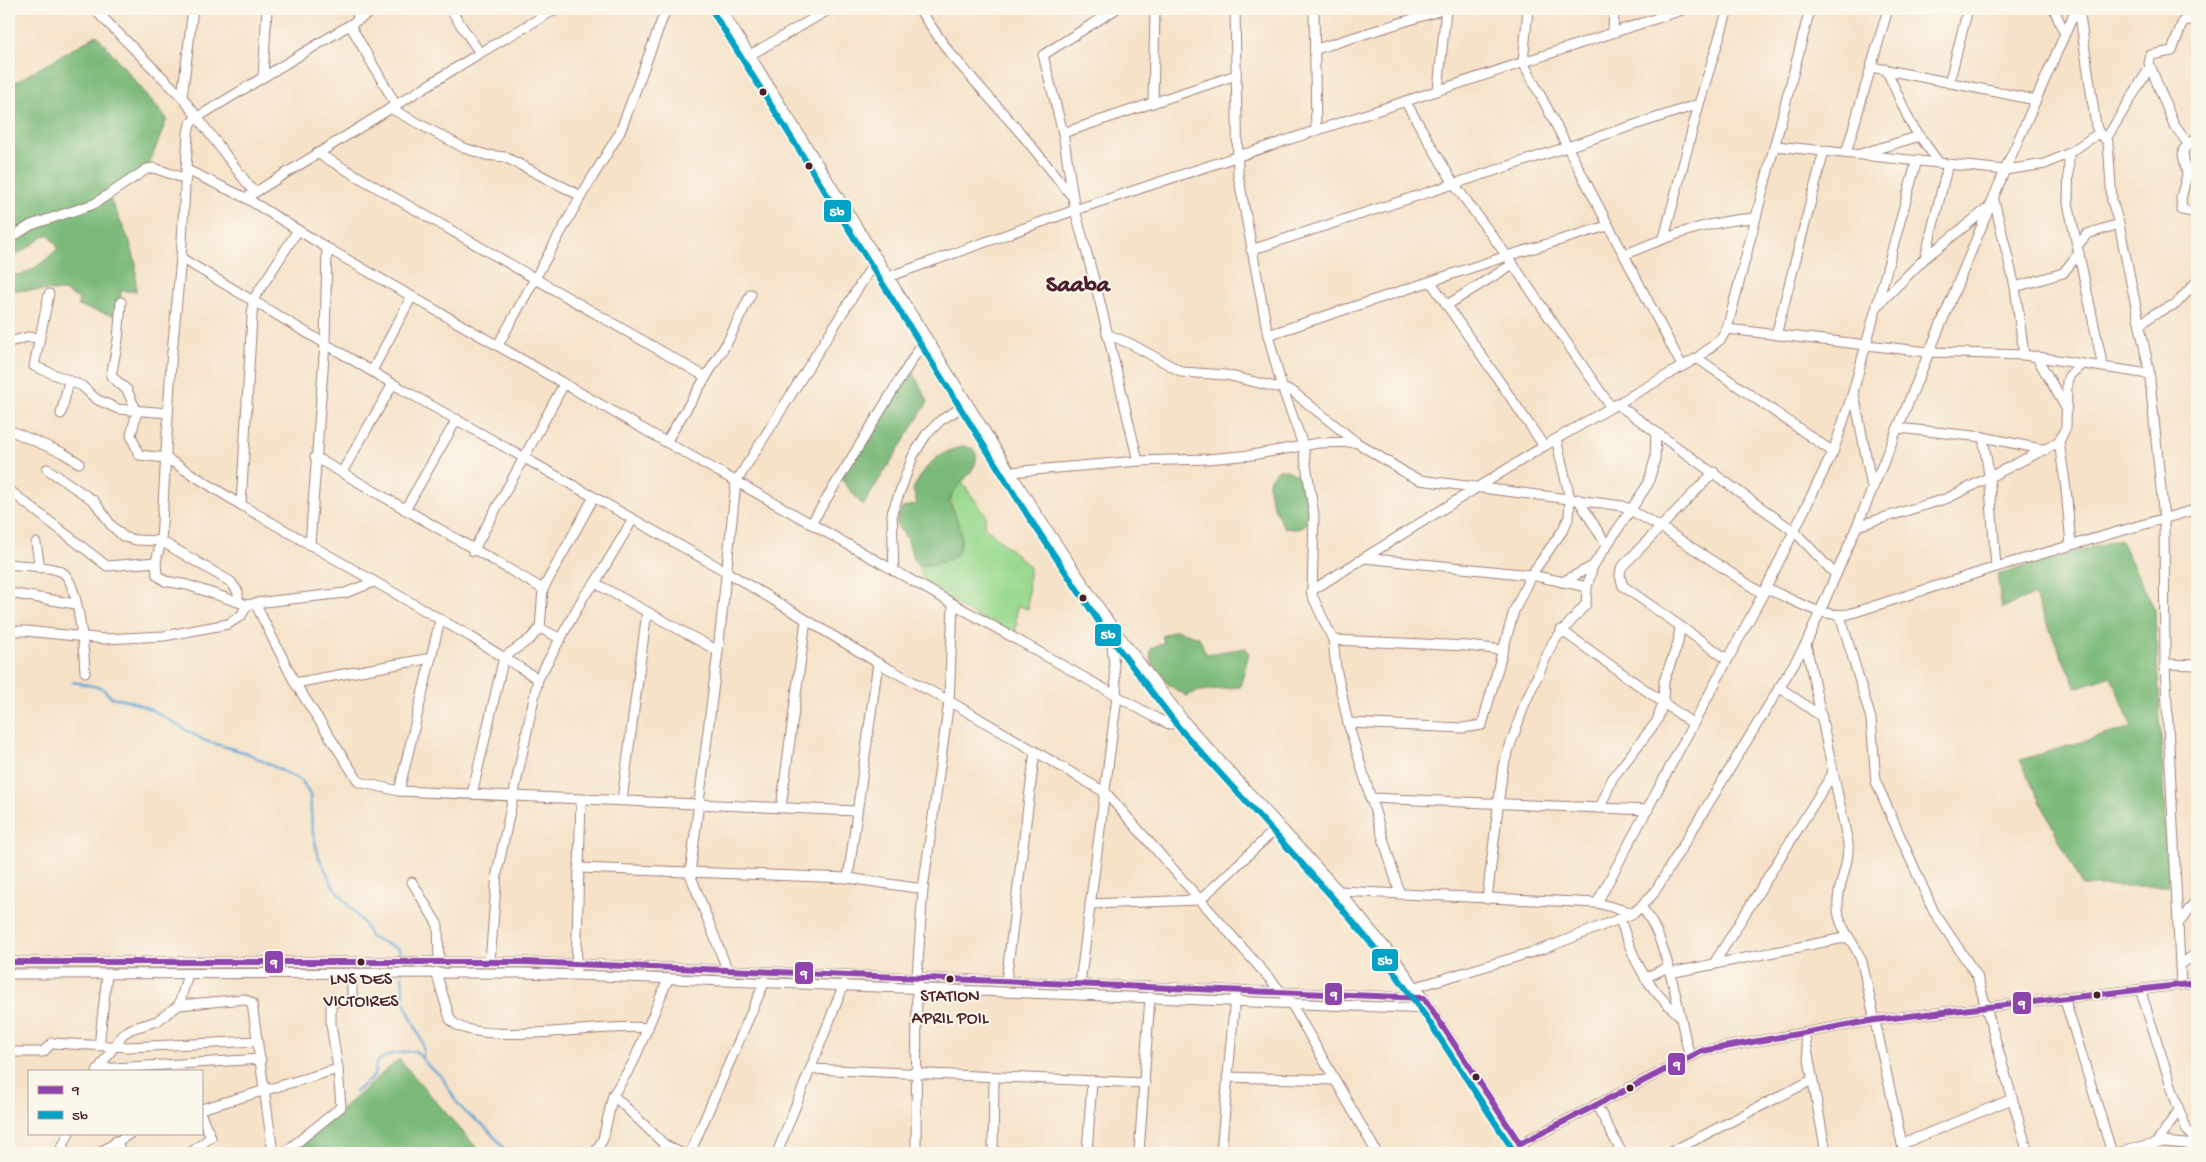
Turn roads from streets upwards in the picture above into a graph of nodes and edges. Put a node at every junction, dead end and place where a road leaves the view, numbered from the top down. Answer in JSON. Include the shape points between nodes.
{"nodes":[{"id":1,"x":94,"y":9,"type":"edge"},
{"id":2,"x":192,"y":9,"type":"edge"},
{"id":3,"x":267,"y":9,"type":"edge"},
{"id":4,"x":354,"y":9,"type":"edge"},
{"id":5,"x":376,"y":9,"type":"edge"},
{"id":6,"x":450,"y":9,"type":"edge"},
{"id":7,"x":556,"y":9,"type":"edge"},
{"id":8,"x":666,"y":9,"type":"edge"},
{"id":9,"x":721,"y":9,"type":"edge"},
{"id":10,"x":830,"y":9,"type":"edge"},
{"id":11,"x":919,"y":9,"type":"edge"},
{"id":12,"x":1116,"y":9,"type":"edge"},
{"id":13,"x":1155,"y":9,"type":"edge"},
{"id":14,"x":1235,"y":9,"type":"edge"},
{"id":15,"x":1314,"y":9,"type":"edge"},
{"id":16,"x":1446,"y":9,"type":"edge"},
{"id":17,"x":1528,"y":9,"type":"edge"},
{"id":18,"x":1614,"y":9,"type":"edge"},
{"id":19,"x":1685,"y":9,"type":"edge"},
{"id":20,"x":1728,"y":9,"type":"edge"},
{"id":21,"x":1810,"y":9,"type":"edge"},
{"id":22,"x":1888,"y":9,"type":"edge"},
{"id":23,"x":1968,"y":9,"type":"edge"},
{"id":24,"x":2054,"y":9,"type":"edge"},
{"id":25,"x":2077,"y":9,"type":"edge"},
{"id":26,"x":541,"y":12,"type":"edge"},
{"id":27,"x":360,"y":19,"type":"junction"},
{"id":28,"x":2197,"y":19,"type":"edge"},
{"id":29,"x":350,"y":24,"type":"junction"},
{"id":30,"x":1613,"y":31,"type":"junction"},
{"id":31,"x":2064,"y":32,"type":"junction"},
{"id":32,"x":1316,"y":49,"type":"junction"},
{"id":33,"x":480,"y":53,"type":"junction"},
{"id":34,"x":750,"y":55,"type":"junction"},
{"id":35,"x":1523,"y":62,"type":"junction"},
{"id":36,"x":1872,"y":67,"type":"junction"},
{"id":37,"x":2150,"y":67,"type":"junction"},
{"id":38,"x":1886,"y":70,"type":"junction"},
{"id":39,"x":1236,"y":76,"type":"junction"},
{"id":40,"x":263,"y":77,"type":"junction"},
{"id":41,"x":1949,"y":83,"type":"junction"},
{"id":42,"x":1438,"y":90,"type":"junction"},
{"id":43,"x":182,"y":97,"type":"junction"},
{"id":44,"x":2036,"y":100,"type":"junction"},
{"id":45,"x":1405,"y":101,"type":"junction"},
{"id":46,"x":1153,"y":103,"type":"junction"},
{"id":47,"x":1699,"y":104,"type":"junction"},
{"id":48,"x":393,"y":106,"type":"junction"},
{"id":49,"x":196,"y":118,"type":"junction"},
{"id":50,"x":1316,"y":130,"type":"junction"},
{"id":51,"x":1063,"y":133,"type":"junction"},
{"id":52,"x":2099,"y":133,"type":"junction"},
{"id":53,"x":1920,"y":136,"type":"junction"},
{"id":54,"x":2197,"y":137,"type":"edge"},
{"id":55,"x":2106,"y":139,"type":"junction"},
{"id":56,"x":2189,"y":145,"type":"junction"},
{"id":57,"x":1776,"y":146,"type":"junction"},
{"id":58,"x":1565,"y":147,"type":"junction"},
{"id":59,"x":1824,"y":151,"type":"junction"},
{"id":60,"x":317,"y":153,"type":"junction"},
{"id":61,"x":1846,"y":153,"type":"junction"},
{"id":62,"x":2068,"y":153,"type":"junction"},
{"id":63,"x":1859,"y":155,"type":"junction"},
{"id":64,"x":1239,"y":156,"type":"junction"},
{"id":65,"x":1917,"y":160,"type":"junction"},
{"id":66,"x":1943,"y":163,"type":"junction"},
{"id":67,"x":2005,"y":170,"type":"junction"},
{"id":68,"x":186,"y":174,"type":"junction"},
{"id":69,"x":1454,"y":184,"type":"junction"},
{"id":70,"x":253,"y":192,"type":"junction"},
{"id":71,"x":1072,"y":195,"type":"junction"},
{"id":72,"x":581,"y":196,"type":"junction"},
{"id":73,"x":246,"y":198,"type":"junction"},
{"id":74,"x":1992,"y":203,"type":"junction"},
{"id":75,"x":1075,"y":210,"type":"junction"},
{"id":76,"x":2197,"y":214,"type":"edge"},
{"id":77,"x":1756,"y":218,"type":"junction"},
{"id":78,"x":2119,"y":224,"type":"junction"},
{"id":79,"x":1607,"y":226,"type":"junction"},
{"id":80,"x":298,"y":230,"type":"junction"},
{"id":81,"x":1664,"y":238,"type":"junction"},
{"id":82,"x":9,"y":239,"type":"edge"},
{"id":83,"x":328,"y":248,"type":"junction"},
{"id":84,"x":2078,"y":249,"type":"junction"},
{"id":85,"x":1251,"y":250,"type":"junction"},
{"id":86,"x":1507,"y":256,"type":"junction"},
{"id":87,"x":1624,"y":256,"type":"junction"},
{"id":88,"x":181,"y":258,"type":"junction"},
{"id":89,"x":877,"y":258,"type":"junction"},
{"id":90,"x":1925,"y":258,"type":"junction"},
{"id":91,"x":1513,"y":264,"type":"junction"},
{"id":92,"x":888,"y":277,"type":"junction"},
{"id":93,"x":535,"y":278,"type":"junction"},
{"id":94,"x":2197,"y":281,"type":"edge"},
{"id":95,"x":1431,"y":282,"type":"junction"},
{"id":96,"x":2015,"y":287,"type":"junction"},
{"id":97,"x":49,"y":294,"type":"dead end"},
{"id":98,"x":751,"y":294,"type":"dead end"},
{"id":99,"x":412,"y":296,"type":"junction"},
{"id":100,"x":253,"y":300,"type":"junction"},
{"id":101,"x":121,"y":302,"type":"dead end"},
{"id":102,"x":1447,"y":305,"type":"junction"},
{"id":103,"x":1878,"y":305,"type":"junction"},
{"id":104,"x":2140,"y":325,"type":"junction"},
{"id":105,"x":1728,"y":330,"type":"junction"},
{"id":106,"x":1107,"y":334,"type":"junction"},
{"id":107,"x":1268,"y":335,"type":"junction"},
{"id":108,"x":1776,"y":335,"type":"junction"},
{"id":109,"x":926,"y":337,"type":"junction"},
{"id":110,"x":39,"y":338,"type":"junction"},
{"id":111,"x":9,"y":342,"type":"edge"},
{"id":112,"x":325,"y":343,"type":"junction"},
{"id":113,"x":1865,"y":345,"type":"junction"},
{"id":114,"x":498,"y":346,"type":"junction"},
{"id":115,"x":1928,"y":352,"type":"junction"},
{"id":116,"x":2024,"y":355,"type":"junction"},
{"id":117,"x":2036,"y":356,"type":"junction"},
{"id":118,"x":1697,"y":358,"type":"junction"},
{"id":119,"x":2082,"y":364,"type":"junction"},
{"id":120,"x":1682,"y":366,"type":"junction"},
{"id":121,"x":2103,"y":367,"type":"junction"},
{"id":122,"x":372,"y":371,"type":"junction"},
{"id":123,"x":2149,"y":374,"type":"junction"},
{"id":124,"x":706,"y":377,"type":"junction"},
{"id":125,"x":69,"y":381,"type":"junction"},
{"id":126,"x":393,"y":384,"type":"junction"},
{"id":127,"x":564,"y":384,"type":"junction"},
{"id":128,"x":1282,"y":387,"type":"junction"},
{"id":129,"x":1853,"y":392,"type":"junction"},
{"id":130,"x":967,"y":404,"type":"junction"},
{"id":131,"x":1614,"y":406,"type":"junction"},
{"id":132,"x":2066,"y":408,"type":"junction"},
{"id":133,"x":138,"y":412,"type":"junction"},
{"id":134,"x":168,"y":413,"type":"junction"},
{"id":135,"x":61,"y":414,"type":"dead end"},
{"id":136,"x":457,"y":419,"type":"junction"},
{"id":137,"x":1898,"y":428,"type":"junction"},
{"id":138,"x":9,"y":430,"type":"edge"},
{"id":139,"x":1656,"y":433,"type":"junction"},
{"id":140,"x":1983,"y":436,"type":"junction"},
{"id":141,"x":1556,"y":439,"type":"junction"},
{"id":142,"x":666,"y":442,"type":"junction"},
{"id":143,"x":1356,"y":442,"type":"junction"},
{"id":144,"x":2059,"y":442,"type":"junction"},
{"id":145,"x":1302,"y":445,"type":"junction"},
{"id":146,"x":1544,"y":446,"type":"junction"},
{"id":147,"x":2046,"y":450,"type":"junction"},
{"id":148,"x":1833,"y":452,"type":"junction"},
{"id":149,"x":315,"y":457,"type":"junction"},
{"id":150,"x":166,"y":458,"type":"junction"},
{"id":151,"x":524,"y":458,"type":"junction"},
{"id":152,"x":1138,"y":461,"type":"junction"},
{"id":153,"x":79,"y":463,"type":"dead end"},
{"id":154,"x":47,"y":469,"type":"dead end"},
{"id":155,"x":342,"y":472,"type":"junction"},
{"id":156,"x":1010,"y":472,"type":"junction"},
{"id":157,"x":1714,"y":472,"type":"junction"},
{"id":158,"x":1989,"y":475,"type":"junction"},
{"id":159,"x":736,"y":482,"type":"junction"},
{"id":160,"x":1480,"y":486,"type":"junction"},
{"id":161,"x":1872,"y":487,"type":"junction"},
{"id":162,"x":9,"y":490,"type":"edge"},
{"id":163,"x":594,"y":497,"type":"junction"},
{"id":164,"x":1574,"y":499,"type":"junction"},
{"id":165,"x":241,"y":505,"type":"junction"},
{"id":166,"x":2196,"y":507,"type":"edge"},
{"id":167,"x":1632,"y":509,"type":"junction"},
{"id":168,"x":405,"y":510,"type":"junction"},
{"id":169,"x":633,"y":519,"type":"junction"},
{"id":170,"x":2164,"y":519,"type":"junction"},
{"id":171,"x":811,"y":524,"type":"junction"},
{"id":172,"x":1659,"y":526,"type":"junction"},
{"id":173,"x":1857,"y":526,"type":"junction"},
{"id":174,"x":1795,"y":532,"type":"junction"},
{"id":175,"x":161,"y":542,"type":"junction"},
{"id":176,"x":36,"y":543,"type":"dead end"},
{"id":177,"x":310,"y":544,"type":"junction"},
{"id":178,"x":2070,"y":545,"type":"junction"},
{"id":179,"x":1607,"y":546,"type":"junction"},
{"id":180,"x":473,"y":550,"type":"junction"},
{"id":181,"x":1364,"y":558,"type":"junction"},
{"id":182,"x":156,"y":562,"type":"junction"},
{"id":183,"x":9,"y":564,"type":"edge"},
{"id":184,"x":1593,"y":566,"type":"junction"},
{"id":185,"x":1996,"y":567,"type":"junction"},
{"id":186,"x":40,"y":568,"type":"junction"},
{"id":187,"x":894,"y":571,"type":"junction"},
{"id":188,"x":726,"y":572,"type":"junction"},
{"id":189,"x":1531,"y":575,"type":"junction"},
{"id":190,"x":1836,"y":575,"type":"junction"},
{"id":191,"x":374,"y":582,"type":"junction"},
{"id":192,"x":1562,"y":582,"type":"junction"},
{"id":193,"x":595,"y":583,"type":"junction"},
{"id":194,"x":1587,"y":587,"type":"junction"},
{"id":195,"x":543,"y":589,"type":"junction"},
{"id":196,"x":1311,"y":591,"type":"junction"},
{"id":197,"x":1764,"y":591,"type":"junction"},
{"id":198,"x":9,"y":594,"type":"edge"},
{"id":199,"x":247,"y":603,"type":"junction"},
{"id":200,"x":76,"y":604,"type":"junction"},
{"id":201,"x":953,"y":605,"type":"junction"},
{"id":202,"x":647,"y":612,"type":"junction"},
{"id":203,"x":1820,"y":612,"type":"junction"},
{"id":204,"x":1840,"y":615,"type":"junction"},
{"id":205,"x":440,"y":620,"type":"junction"},
{"id":206,"x":806,"y":620,"type":"junction"},
{"id":207,"x":1110,"y":624,"type":"junction"},
{"id":208,"x":1680,"y":626,"type":"junction"},
{"id":209,"x":540,"y":628,"type":"junction"},
{"id":210,"x":1561,"y":630,"type":"junction"},
{"id":211,"x":9,"y":631,"type":"edge"},
{"id":212,"x":84,"y":638,"type":"junction"},
{"id":213,"x":561,"y":638,"type":"junction"},
{"id":214,"x":1333,"y":640,"type":"junction"},
{"id":215,"x":1806,"y":644,"type":"junction"},
{"id":216,"x":1503,"y":650,"type":"junction"},
{"id":217,"x":718,"y":651,"type":"junction"},
{"id":218,"x":504,"y":657,"type":"junction"},
{"id":219,"x":431,"y":658,"type":"junction"},
{"id":220,"x":1727,"y":659,"type":"junction"},
{"id":221,"x":878,"y":663,"type":"junction"},
{"id":222,"x":2165,"y":664,"type":"junction"},
{"id":223,"x":2197,"y":664,"type":"edge"},
{"id":224,"x":85,"y":672,"type":"dead end"},
{"id":225,"x":538,"y":679,"type":"junction"},
{"id":226,"x":295,"y":683,"type":"junction"},
{"id":227,"x":1779,"y":688,"type":"junction"},
{"id":228,"x":1117,"y":697,"type":"junction"},
{"id":229,"x":949,"y":701,"type":"junction"},
{"id":230,"x":1663,"y":703,"type":"junction"},
{"id":231,"x":1822,"y":717,"type":"junction"},
{"id":232,"x":1186,"y":723,"type":"junction"},
{"id":233,"x":1348,"y":723,"type":"junction"},
{"id":234,"x":1692,"y":723,"type":"junction"},
{"id":235,"x":1035,"y":751,"type":"junction"},
{"id":236,"x":1833,"y":773,"type":"junction"},
{"id":237,"x":399,"y":791,"type":"junction"},
{"id":238,"x":1106,"y":793,"type":"junction"},
{"id":239,"x":472,"y":794,"type":"junction"},
{"id":240,"x":512,"y":795,"type":"junction"},
{"id":241,"x":1370,"y":798,"type":"junction"},
{"id":242,"x":581,"y":799,"type":"junction"},
{"id":243,"x":622,"y":800,"type":"junction"},
{"id":244,"x":1498,"y":803,"type":"junction"},
{"id":245,"x":698,"y":805,"type":"junction"},
{"id":246,"x":781,"y":808,"type":"junction"},
{"id":247,"x":1600,"y":808,"type":"junction"},
{"id":248,"x":1648,"y":810,"type":"junction"},
{"id":249,"x":856,"y":811,"type":"junction"},
{"id":250,"x":1279,"y":826,"type":"junction"},
{"id":251,"x":578,"y":868,"type":"junction"},
{"id":252,"x":690,"y":874,"type":"junction"},
{"id":253,"x":848,"y":878,"type":"junction"},
{"id":254,"x":412,"y":882,"type":"dead end"},
{"id":255,"x":923,"y":889,"type":"junction"},
{"id":256,"x":1339,"y":891,"type":"junction"},
{"id":257,"x":1400,"y":894,"type":"junction"},
{"id":258,"x":2197,"y":899,"type":"edge"},
{"id":259,"x":1200,"y":900,"type":"junction"},
{"id":260,"x":1487,"y":900,"type":"junction"},
{"id":261,"x":1597,"y":903,"type":"junction"},
{"id":262,"x":1090,"y":904,"type":"junction"},
{"id":263,"x":1637,"y":910,"type":"junction"},
{"id":264,"x":1620,"y":918,"type":"junction"},
{"id":265,"x":2178,"y":924,"type":"junction"},
{"id":266,"x":1849,"y":937,"type":"junction"},
{"id":267,"x":2197,"y":953,"type":"edge"},
{"id":268,"x":9,"y":962,"type":"edge"},
{"id":269,"x":439,"y":962,"type":"junction"},
{"id":270,"x":490,"y":962,"type":"junction"},
{"id":271,"x":576,"y":964,"type":"junction"},
{"id":272,"x":1713,"y":965,"type":"junction"},
{"id":273,"x":2180,"y":965,"type":"junction"},
{"id":274,"x":727,"y":969,"type":"junction"},
{"id":275,"x":1669,"y":970,"type":"junction"},
{"id":276,"x":436,"y":972,"type":"junction"},
{"id":277,"x":352,"y":973,"type":"junction"},
{"id":278,"x":9,"y":974,"type":"edge"},
{"id":279,"x":188,"y":974,"type":"junction"},
{"id":280,"x":107,"y":975,"type":"junction"},
{"id":281,"x":575,"y":975,"type":"junction"},
{"id":282,"x":917,"y":977,"type":"junction"},
{"id":283,"x":1645,"y":978,"type":"junction"},
{"id":284,"x":668,"y":979,"type":"junction"},
{"id":285,"x":1006,"y":981,"type":"junction"},
{"id":286,"x":765,"y":982,"type":"junction"},
{"id":287,"x":2197,"y":983,"type":"edge"},
{"id":288,"x":844,"y":984,"type":"junction"},
{"id":289,"x":1080,"y":984,"type":"junction"},
{"id":290,"x":2181,"y":985,"type":"junction"},
{"id":291,"x":917,"y":987,"type":"junction"},
{"id":292,"x":1416,"y":987,"type":"junction"},
{"id":293,"x":2140,"y":989,"type":"junction"},
{"id":294,"x":1284,"y":994,"type":"junction"},
{"id":295,"x":1235,"y":996,"type":"junction"},
{"id":296,"x":1150,"y":997,"type":"junction"},
{"id":297,"x":2064,"y":997,"type":"junction"},
{"id":298,"x":1424,"y":998,"type":"junction"},
{"id":299,"x":1292,"y":1003,"type":"junction"},
{"id":300,"x":179,"y":1005,"type":"junction"},
{"id":301,"x":1985,"y":1006,"type":"junction"},
{"id":302,"x":1431,"y":1009,"type":"junction"},
{"id":303,"x":1678,"y":1014,"type":"junction"},
{"id":304,"x":1875,"y":1020,"type":"junction"},
{"id":305,"x":648,"y":1028,"type":"junction"},
{"id":306,"x":1804,"y":1032,"type":"junction"},
{"id":307,"x":258,"y":1040,"type":"junction"},
{"id":308,"x":99,"y":1046,"type":"junction"},
{"id":309,"x":114,"y":1046,"type":"junction"},
{"id":310,"x":9,"y":1052,"type":"edge"},
{"id":311,"x":1690,"y":1056,"type":"junction"},
{"id":312,"x":261,"y":1059,"type":"junction"},
{"id":313,"x":811,"y":1069,"type":"junction"},
{"id":314,"x":97,"y":1070,"type":"edge"},
{"id":315,"x":338,"y":1070,"type":"junction"},
{"id":316,"x":916,"y":1073,"type":"junction"},
{"id":317,"x":994,"y":1077,"type":"junction"},
{"id":318,"x":1227,"y":1077,"type":"junction"},
{"id":319,"x":1335,"y":1080,"type":"junction"},
{"id":320,"x":1812,"y":1080,"type":"junction"},
{"id":321,"x":1092,"y":1081,"type":"junction"},
{"id":322,"x":1145,"y":1083,"type":"junction"},
{"id":323,"x":265,"y":1091,"type":"junction"},
{"id":324,"x":612,"y":1095,"type":"junction"},
{"id":325,"x":2012,"y":1099,"type":"junction"},
{"id":326,"x":1596,"y":1104,"type":"junction"},
{"id":327,"x":202,"y":1109,"type":"edge"},
{"id":328,"x":2179,"y":1110,"type":"junction"},
{"id":329,"x":202,"y":1118,"type":"edge"},
{"id":330,"x":68,"y":1134,"type":"edge"},
{"id":331,"x":129,"y":1134,"type":"edge"},
{"id":332,"x":2197,"y":1140,"type":"edge"},
{"id":333,"x":116,"y":1141,"type":"junction"},
{"id":334,"x":2156,"y":1143,"type":"junction"},
{"id":335,"x":1520,"y":1144,"type":"junction"},
{"id":336,"x":1902,"y":1144,"type":"junction"},
{"id":337,"x":2197,"y":1145,"type":"edge"},
{"id":338,"x":664,"y":1149,"type":"edge"},
{"id":339,"x":59,"y":1153,"type":"edge"},
{"id":340,"x":99,"y":1153,"type":"edge"},
{"id":341,"x":122,"y":1153,"type":"edge"},
{"id":342,"x":190,"y":1153,"type":"edge"},
{"id":343,"x":273,"y":1153,"type":"edge"},
{"id":344,"x":284,"y":1153,"type":"edge"},
{"id":345,"x":595,"y":1153,"type":"edge"},
{"id":346,"x":681,"y":1153,"type":"edge"},
{"id":347,"x":690,"y":1153,"type":"edge"},
{"id":348,"x":777,"y":1153,"type":"edge"},
{"id":349,"x":916,"y":1153,"type":"edge"},
{"id":350,"x":993,"y":1153,"type":"edge"},
{"id":351,"x":1087,"y":1153,"type":"edge"},
{"id":352,"x":1139,"y":1153,"type":"edge"},
{"id":353,"x":1221,"y":1153,"type":"edge"},
{"id":354,"x":1376,"y":1153,"type":"edge"},
{"id":355,"x":1525,"y":1153,"type":"edge"},
{"id":356,"x":1622,"y":1153,"type":"edge"},
{"id":357,"x":1668,"y":1153,"type":"edge"},
{"id":358,"x":1826,"y":1153,"type":"edge"},
{"id":359,"x":1904,"y":1153,"type":"edge"},
{"id":360,"x":2028,"y":1153,"type":"edge"},
{"id":361,"x":2112,"y":1153,"type":"edge"},
{"id":362,"x":2116,"y":1153,"type":"edge"}],
"edges":[{"from":1,"to":43,"type":"street"},
{"from":2,"to":43,"type":"street"},
{"from":3,"to":40,"type":"street"},
{"from":4,"to":27,"type":"street"},
{"from":5,"to":27,"type":"street"},
{"from":6,"to":33,"type":"street"},
{"from":7,"to":26,"type":"street"},
{"from":8,"to":72,"type":"street","via":[[620,132]]},
{"from":9,"to":34,"type":"street"},
{"from":10,"to":34,"type":"street"},
{"from":11,"to":71,"type":"street","via":[[949,52]]},
{"from":12,"to":51,"type":"street","via":[[1043,55]]},
{"from":13,"to":46,"type":"street"},
{"from":14,"to":39,"type":"street"},
{"from":15,"to":32,"type":"street"},
{"from":16,"to":32,"type":"street"},
{"from":16,"to":42,"type":"street"},
{"from":17,"to":35,"type":"street"},
{"from":18,"to":30,"type":"street"},
{"from":19,"to":30,"type":"street"},
{"from":20,"to":47,"type":"street"},
{"from":21,"to":57,"type":"street"},
{"from":22,"to":36,"type":"street"},
{"from":23,"to":41,"type":"street"},
{"from":24,"to":31,"type":"street"},
{"from":25,"to":31,"type":"street"},
{"from":25,"to":52,"type":"street"},
{"from":26,"to":33,"type":"street"},
{"from":27,"to":29,"type":"street"},
{"from":28,"to":37,"type":"street","via":[[2183,21],[2172,51],[2151,55]]},
{"from":29,"to":40,"type":"street"},
{"from":29,"to":48,"type":"street"},
{"from":30,"to":35,"type":"street"},
{"from":31,"to":44,"type":"street"},
{"from":32,"to":50,"type":"street"},
{"from":33,"to":48,"type":"street"},
{"from":34,"to":89,"type":"street"},
{"from":35,"to":42,"type":"street"},
{"from":35,"to":58,"type":"street"},
{"from":36,"to":38,"type":"street"},
{"from":36,"to":61,"type":"street"},
{"from":37,"to":55,"type":"street"},
{"from":37,"to":56,"type":"street","via":[[2174,125]]},
{"from":38,"to":41,"type":"street"},
{"from":38,"to":53,"type":"street","via":[[1911,124]]},
{"from":39,"to":46,"type":"street"},
{"from":39,"to":64,"type":"street"},
{"from":40,"to":49,"type":"street"},
{"from":41,"to":44,"type":"street"},
{"from":42,"to":45,"type":"street"},
{"from":43,"to":49,"type":"street"},
{"from":44,"to":67,"type":"street"},
{"from":45,"to":50,"type":"street"},
{"from":45,"to":69,"type":"street"},
{"from":46,"to":51,"type":"street"},
{"from":47,"to":58,"type":"street"},
{"from":47,"to":81,"type":"street"},
{"from":48,"to":60,"type":"street"},
{"from":48,"to":72,"type":"street","via":[[464,148],[505,157]]},
{"from":49,"to":68,"type":"street","via":[[188,133]]},
{"from":49,"to":70,"type":"street"},
{"from":50,"to":64,"type":"street"},
{"from":51,"to":71,"type":"street"},
{"from":52,"to":55,"type":"street"},
{"from":52,"to":62,"type":"street"},
{"from":53,"to":63,"type":"street"},
{"from":53,"to":66,"type":"street"},
{"from":54,"to":56,"type":"street"},
{"from":55,"to":78,"type":"street","via":[[2112,202]]},
{"from":56,"to":76,"type":"street","via":[[2183,154],[2187,175],[2181,204],[2182,210]]},
{"from":57,"to":59,"type":"street"},
{"from":57,"to":77,"type":"street"},
{"from":58,"to":69,"type":"street"},
{"from":58,"to":79,"type":"street"},
{"from":59,"to":61,"type":"street"},
{"from":59,"to":108,"type":"street"},
{"from":60,"to":70,"type":"street"},
{"from":60,"to":93,"type":"street"},
{"from":61,"to":63,"type":"street"},
{"from":62,"to":67,"type":"street","via":[[2035,166]]},
{"from":62,"to":84,"type":"street","via":[[2068,203]]},
{"from":63,"to":65,"type":"street"},
{"from":64,"to":75,"type":"street"},
{"from":64,"to":85,"type":"street","via":[[1238,174]]},
{"from":65,"to":66,"type":"street"},
{"from":65,"to":103,"type":"street"},
{"from":66,"to":67,"type":"street"},
{"from":66,"to":90,"type":"street"},
{"from":67,"to":74,"type":"street"},
{"from":68,"to":73,"type":"street"},
{"from":68,"to":82,"type":"street","via":[[147,168],[94,204],[31,225]]},
{"from":68,"to":88,"type":"street"},
{"from":69,"to":85,"type":"street"},
{"from":69,"to":86,"type":"street"},
{"from":70,"to":73,"type":"street"},
{"from":71,"to":75,"type":"street"},
{"from":72,"to":93,"type":"street"},
{"from":73,"to":80,"type":"street"},
{"from":74,"to":90,"type":"street"},
{"from":74,"to":96,"type":"street"},
{"from":74,"to":115,"type":"street"},
{"from":75,"to":92,"type":"street"},
{"from":75,"to":106,"type":"street"},
{"from":77,"to":81,"type":"street","via":[[1728,220]]},
{"from":77,"to":105,"type":"street"},
{"from":78,"to":84,"type":"street","via":[[2086,234]]},
{"from":78,"to":104,"type":"street"},
{"from":79,"to":86,"type":"street"},
{"from":79,"to":87,"type":"street"},
{"from":80,"to":83,"type":"street"},
{"from":80,"to":100,"type":"street"},
{"from":81,"to":87,"type":"street"},
{"from":83,"to":99,"type":"street"},
{"from":83,"to":112,"type":"street"},
{"from":84,"to":96,"type":"street","via":[[2063,273]]},
{"from":84,"to":121,"type":"street"},
{"from":85,"to":107,"type":"street"},
{"from":86,"to":91,"type":"street"},
{"from":86,"to":95,"type":"street"},
{"from":87,"to":120,"type":"street"},
{"from":88,"to":100,"type":"street"},
{"from":88,"to":134,"type":"street"},
{"from":89,"to":92,"type":"street"},
{"from":89,"to":159,"type":"street"},
{"from":90,"to":103,"type":"street"},
{"from":91,"to":102,"type":"street"},
{"from":91,"to":131,"type":"street"},
{"from":92,"to":109,"type":"street"},
{"from":93,"to":114,"type":"street"},
{"from":93,"to":124,"type":"street"},
{"from":94,"to":104,"type":"street","via":[[2176,304],[2157,312]]},
{"from":95,"to":102,"type":"street"},
{"from":95,"to":107,"type":"street"},
{"from":96,"to":116,"type":"street"},
{"from":97,"to":110,"type":"street"},
{"from":98,"to":124,"type":"street"},
{"from":99,"to":114,"type":"street"},
{"from":99,"to":122,"type":"street"},
{"from":100,"to":112,"type":"street"},
{"from":100,"to":165,"type":"street"},
{"from":101,"to":133,"type":"street","via":[[112,376],[127,390]]},
{"from":102,"to":146,"type":"street"},
{"from":103,"to":113,"type":"street"},
{"from":104,"to":123,"type":"street"},
{"from":105,"to":108,"type":"street"},
{"from":105,"to":118,"type":"street"},
{"from":106,"to":128,"type":"street","via":[[1187,374],[1226,375]]},
{"from":106,"to":152,"type":"street"},
{"from":107,"to":128,"type":"street"},
{"from":108,"to":113,"type":"street"},
{"from":109,"to":130,"type":"street"},
{"from":109,"to":171,"type":"street"},
{"from":110,"to":111,"type":"street"},
{"from":110,"to":125,"type":"street","via":[[34,366]]},
{"from":112,"to":122,"type":"street"},
{"from":112,"to":149,"type":"street"},
{"from":113,"to":115,"type":"street"},
{"from":113,"to":129,"type":"street"},
{"from":114,"to":127,"type":"street"},
{"from":115,"to":116,"type":"street"},
{"from":115,"to":137,"type":"street"},
{"from":116,"to":117,"type":"street"},
{"from":117,"to":119,"type":"street"},
{"from":117,"to":132,"type":"street"},
{"from":118,"to":120,"type":"street"},
{"from":118,"to":148,"type":"street"},
{"from":119,"to":121,"type":"street"},
{"from":119,"to":132,"type":"street","via":[[2069,376]]},
{"from":120,"to":131,"type":"street"},
{"from":121,"to":123,"type":"street"},
{"from":122,"to":126,"type":"street"},
{"from":123,"to":170,"type":"street"},
{"from":124,"to":142,"type":"street"},
{"from":125,"to":133,"type":"street","via":[[82,386],[88,395],[107,405]]},
{"from":125,"to":135,"type":"street"},
{"from":126,"to":136,"type":"street"},
{"from":126,"to":155,"type":"street"},
{"from":127,"to":142,"type":"street"},
{"from":127,"to":151,"type":"street"},
{"from":128,"to":143,"type":"street","via":[[1296,394]]},
{"from":128,"to":145,"type":"street"},
{"from":129,"to":148,"type":"street"},
{"from":129,"to":161,"type":"street"},
{"from":130,"to":156,"type":"street"},
{"from":130,"to":187,"type":"street","via":[[941,420],[926,435],[913,456],[892,513]]},
{"from":131,"to":139,"type":"street"},
{"from":131,"to":141,"type":"street"},
{"from":132,"to":144,"type":"street","via":[[2066,427]]},
{"from":133,"to":134,"type":"street"},
{"from":133,"to":150,"type":"street","via":[[131,435],[138,455],[142,458]]},
{"from":134,"to":150,"type":"street"},
{"from":136,"to":151,"type":"street"},
{"from":136,"to":168,"type":"street"},
{"from":137,"to":140,"type":"street"},
{"from":137,"to":161,"type":"street"},
{"from":138,"to":153,"type":"street"},
{"from":139,"to":157,"type":"street"},
{"from":139,"to":167,"type":"street","via":[[1652,473]]},
{"from":140,"to":147,"type":"street"},
{"from":140,"to":158,"type":"street"},
{"from":141,"to":146,"type":"street"},
{"from":141,"to":164,"type":"street"},
{"from":142,"to":159,"type":"street"},
{"from":143,"to":145,"type":"street"},
{"from":143,"to":160,"type":"street","via":[[1420,480]]},
{"from":144,"to":147,"type":"street"},
{"from":144,"to":178,"type":"street"},
{"from":145,"to":152,"type":"street","via":[[1252,455]]},
{"from":145,"to":196,"type":"street","via":[[1314,515]]},
{"from":146,"to":160,"type":"street"},
{"from":147,"to":158,"type":"street"},
{"from":148,"to":174,"type":"street"},
{"from":149,"to":155,"type":"street"},
{"from":149,"to":177,"type":"street"},
{"from":150,"to":165,"type":"street"},
{"from":150,"to":175,"type":"street"},
{"from":151,"to":163,"type":"street"},
{"from":151,"to":180,"type":"street"},
{"from":152,"to":156,"type":"street"},
{"from":154,"to":175,"type":"street","via":[[94,500],[111,526],[124,536]]},
{"from":155,"to":168,"type":"street"},
{"from":156,"to":207,"type":"street"},
{"from":157,"to":172,"type":"street"},
{"from":157,"to":174,"type":"street"},
{"from":158,"to":173,"type":"street","via":[[1948,498]]},
{"from":158,"to":185,"type":"street"},
{"from":159,"to":171,"type":"street"},
{"from":159,"to":188,"type":"street"},
{"from":160,"to":164,"type":"street"},
{"from":160,"to":181,"type":"street"},
{"from":161,"to":173,"type":"street"},
{"from":162,"to":182,"type":"street","via":[[107,566]]},
{"from":163,"to":169,"type":"street"},
{"from":163,"to":195,"type":"street"},
{"from":164,"to":167,"type":"street"},
{"from":164,"to":179,"type":"street"},
{"from":164,"to":189,"type":"street","via":[[1567,523]]},
{"from":165,"to":177,"type":"street"},
{"from":166,"to":170,"type":"street"},
{"from":167,"to":172,"type":"street"},
{"from":167,"to":179,"type":"street"},
{"from":168,"to":180,"type":"street"},
{"from":169,"to":188,"type":"street"},
{"from":169,"to":193,"type":"street"},
{"from":170,"to":178,"type":"street"},
{"from":170,"to":222,"type":"street"},
{"from":171,"to":187,"type":"street"},
{"from":172,"to":197,"type":"street"},
{"from":172,"to":208,"type":"street","via":[[1621,568],[1620,576],[1623,586]]},
{"from":173,"to":190,"type":"street"},
{"from":174,"to":190,"type":"street"},
{"from":174,"to":197,"type":"street"},
{"from":175,"to":182,"type":"street"},
{"from":175,"to":199,"type":"street","via":[[231,582]]},
{"from":176,"to":186,"type":"street"},
{"from":177,"to":191,"type":"street"},
{"from":178,"to":185,"type":"street"},
{"from":179,"to":184,"type":"street"},
{"from":180,"to":195,"type":"street"},
{"from":181,"to":189,"type":"street"},
{"from":181,"to":196,"type":"street"},
{"from":182,"to":199,"type":"street","via":[[157,574],[165,581]]},
{"from":183,"to":186,"type":"street"},
{"from":184,"to":192,"type":"street"},
{"from":184,"to":194,"type":"street"},
{"from":185,"to":204,"type":"street"},
{"from":186,"to":200,"type":"street","via":[[64,573],[73,588]]},
{"from":187,"to":201,"type":"street"},
{"from":188,"to":206,"type":"street"},
{"from":188,"to":217,"type":"street"},
{"from":189,"to":192,"type":"street"},
{"from":189,"to":216,"type":"street","via":[[1514,611]]},
{"from":190,"to":203,"type":"street"},
{"from":191,"to":199,"type":"street","via":[[345,593]]},
{"from":191,"to":205,"type":"street"},
{"from":192,"to":194,"type":"street"},
{"from":193,"to":202,"type":"street"},
{"from":193,"to":213,"type":"street","via":[[584,596]]},
{"from":194,"to":210,"type":"street","via":[[1585,607]]},
{"from":195,"to":209,"type":"street"},
{"from":196,"to":214,"type":"street"},
{"from":197,"to":203,"type":"street"},
{"from":197,"to":220,"type":"street"},
{"from":198,"to":200,"type":"street"},
{"from":199,"to":212,"type":"street","via":[[246,610],[235,621],[198,631],[164,636]]},
{"from":199,"to":226,"type":"street"},
{"from":200,"to":212,"type":"street"},
{"from":201,"to":228,"type":"street"},
{"from":201,"to":229,"type":"street"},
{"from":202,"to":217,"type":"street"},
{"from":202,"to":243,"type":"street"},
{"from":203,"to":204,"type":"street"},
{"from":203,"to":215,"type":"street"},
{"from":204,"to":301,"type":"street","via":[[1871,719],[1876,782],[1934,912],[1977,976]]},
{"from":205,"to":218,"type":"street"},
{"from":205,"to":219,"type":"street"},
{"from":206,"to":221,"type":"street"},
{"from":206,"to":246,"type":"street"},
{"from":207,"to":228,"type":"street"},
{"from":207,"to":232,"type":"street"},
{"from":208,"to":220,"type":"street"},
{"from":208,"to":230,"type":"street","via":[[1678,644],[1664,681]]},
{"from":209,"to":213,"type":"street"},
{"from":209,"to":218,"type":"street","via":[[530,640]]},
{"from":210,"to":230,"type":"street"},
{"from":210,"to":244,"type":"street","via":[[1525,704],[1503,766]]},
{"from":211,"to":212,"type":"street","via":[[48,632]]},
{"from":212,"to":224,"type":"street"},
{"from":213,"to":225,"type":"street"},
{"from":214,"to":216,"type":"street"},
{"from":214,"to":233,"type":"street"},
{"from":215,"to":227,"type":"street"},
{"from":215,"to":231,"type":"street"},
{"from":216,"to":233,"type":"street","via":[[1482,725],[1463,728]]},
{"from":217,"to":245,"type":"street"},
{"from":218,"to":225,"type":"street"},
{"from":218,"to":239,"type":"street"},
{"from":219,"to":226,"type":"street"},
{"from":219,"to":237,"type":"street"},
{"from":220,"to":234,"type":"street"},
{"from":221,"to":229,"type":"street"},
{"from":221,"to":249,"type":"street"},
{"from":222,"to":223,"type":"street"},
{"from":222,"to":265,"type":"street"},
{"from":225,"to":240,"type":"street"},
{"from":226,"to":237,"type":"street","via":[[359,782]]},
{"from":227,"to":231,"type":"street"},
{"from":227,"to":263,"type":"street","via":[[1654,893]]},
{"from":228,"to":232,"type":"street","via":[[1169,724]]},
{"from":228,"to":238,"type":"street"},
{"from":229,"to":235,"type":"street"},
{"from":229,"to":255,"type":"street"},
{"from":230,"to":234,"type":"street"},
{"from":230,"to":247,"type":"street","via":[[1655,725],[1612,779]]},
{"from":231,"to":236,"type":"street"},
{"from":232,"to":250,"type":"street"},
{"from":233,"to":241,"type":"street"},
{"from":234,"to":248,"type":"street"},
{"from":235,"to":238,"type":"street"},
{"from":235,"to":285,"type":"street"},
{"from":236,"to":266,"type":"street","via":[[1849,854],[1838,897],[1838,911]]},
{"from":236,"to":272,"type":"street"},
{"from":237,"to":239,"type":"street"},
{"from":238,"to":259,"type":"street"},
{"from":238,"to":262,"type":"street"},
{"from":239,"to":240,"type":"street"},
{"from":240,"to":242,"type":"street"},
{"from":240,"to":270,"type":"street","via":[[497,873]]},
{"from":241,"to":244,"type":"street"},
{"from":241,"to":257,"type":"street"},
{"from":242,"to":243,"type":"street"},
{"from":242,"to":251,"type":"street"},
{"from":243,"to":245,"type":"street"},
{"from":244,"to":247,"type":"street"},
{"from":244,"to":260,"type":"street"},
{"from":245,"to":246,"type":"street"},
{"from":245,"to":252,"type":"street"},
{"from":246,"to":249,"type":"street"},
{"from":247,"to":248,"type":"street"},
{"from":248,"to":261,"type":"street"},
{"from":249,"to":253,"type":"street"},
{"from":250,"to":256,"type":"street"},
{"from":250,"to":259,"type":"street"},
{"from":251,"to":252,"type":"street"},
{"from":251,"to":271,"type":"street"},
{"from":252,"to":253,"type":"street"},
{"from":252,"to":274,"type":"street"},
{"from":253,"to":255,"type":"street"},
{"from":254,"to":269,"type":"street","via":[[438,925]]},
{"from":255,"to":282,"type":"street"},
{"from":256,"to":257,"type":"street"},
{"from":256,"to":292,"type":"street"},
{"from":257,"to":260,"type":"street"},
{"from":258,"to":265,"type":"street"},
{"from":259,"to":262,"type":"street"},
{"from":259,"to":294,"type":"street"},
{"from":260,"to":261,"type":"street"},
{"from":261,"to":263,"type":"street"},
{"from":262,"to":289,"type":"street"},
{"from":263,"to":264,"type":"street"},
{"from":263,"to":275,"type":"street","via":[[1653,923]]},
{"from":264,"to":283,"type":"street","via":[[1631,955]]},
{"from":264,"to":292,"type":"street","via":[[1532,953]]},
{"from":265,"to":273,"type":"street"},
{"from":266,"to":272,"type":"street"},
{"from":266,"to":304,"type":"street","via":[[1859,954]]},
{"from":267,"to":273,"type":"street"},
{"from":268,"to":269,"type":"street"},
{"from":269,"to":270,"type":"street"},
{"from":270,"to":271,"type":"street"},
{"from":271,"to":274,"type":"street"},
{"from":271,"to":281,"type":"street"},
{"from":272,"to":275,"type":"street"},
{"from":273,"to":290,"type":"street"},
{"from":274,"to":282,"type":"street"},
{"from":275,"to":283,"type":"street"},
{"from":275,"to":303,"type":"street"},
{"from":276,"to":277,"type":"street"},
{"from":276,"to":281,"type":"street"},
{"from":276,"to":305,"type":"street","via":[[450,1019],[466,1029],[560,1032],[626,1026]]},
{"from":277,"to":279,"type":"street"},
{"from":277,"to":315,"type":"street","via":[[352,1000],[331,1004]]},
{"from":278,"to":280,"type":"street"},
{"from":279,"to":280,"type":"street"},
{"from":279,"to":300,"type":"street"},
{"from":280,"to":308,"type":"street"},
{"from":281,"to":284,"type":"street"},
{"from":282,"to":285,"type":"street"},
{"from":282,"to":291,"type":"street"},
{"from":283,"to":303,"type":"street"},
{"from":284,"to":286,"type":"street"},
{"from":284,"to":305,"type":"street"},
{"from":285,"to":289,"type":"street"},
{"from":286,"to":288,"type":"street"},
{"from":286,"to":347,"type":"street"},
{"from":287,"to":290,"type":"street"},
{"from":288,"to":291,"type":"street"},
{"from":288,"to":313,"type":"street"},
{"from":289,"to":295,"type":"street"},
{"from":290,"to":293,"type":"street"},
{"from":291,"to":296,"type":"street"},
{"from":291,"to":316,"type":"street"},
{"from":292,"to":298,"type":"street"},
{"from":293,"to":297,"type":"street"},
{"from":293,"to":328,"type":"street"},
{"from":294,"to":295,"type":"street"},
{"from":294,"to":298,"type":"street"},
{"from":294,"to":299,"type":"street"},
{"from":295,"to":296,"type":"street"},
{"from":295,"to":299,"type":"street"},
{"from":295,"to":318,"type":"street"},
{"from":296,"to":322,"type":"street"},
{"from":297,"to":301,"type":"street"},
{"from":297,"to":361,"type":"street"},
{"from":298,"to":302,"type":"street"},
{"from":299,"to":302,"type":"street"},
{"from":299,"to":319,"type":"street"},
{"from":300,"to":307,"type":"street","via":[[250,1001],[254,1005]]},
{"from":300,"to":309,"type":"street","via":[[157,1021],[131,1029]]},
{"from":301,"to":304,"type":"street"},
{"from":301,"to":325,"type":"street"},
{"from":302,"to":335,"type":"street"},
{"from":303,"to":311,"type":"street"},
{"from":304,"to":306,"type":"street"},
{"from":304,"to":336,"type":"street"},
{"from":305,"to":324,"type":"street","via":[[633,1063]]},
{"from":306,"to":311,"type":"street","via":[[1714,1048]]},
{"from":306,"to":320,"type":"street"},
{"from":307,"to":309,"type":"street"},
{"from":307,"to":312,"type":"street"},
{"from":308,"to":309,"type":"street"},
{"from":308,"to":310,"type":"street","via":[[52,1043],[43,1052]]},
{"from":309,"to":314,"type":"street"},
{"from":311,"to":326,"type":"street"},
{"from":312,"to":314,"type":"street"},
{"from":312,"to":323,"type":"street"},
{"from":313,"to":316,"type":"street"},
{"from":313,"to":348,"type":"street"},
{"from":315,"to":323,"type":"street"},
{"from":315,"to":344,"type":"street","via":[[341,1107]]},
{"from":316,"to":317,"type":"street"},
{"from":316,"to":349,"type":"street"},
{"from":317,"to":321,"type":"street"},
{"from":317,"to":350,"type":"street"},
{"from":318,"to":319,"type":"street"},
{"from":318,"to":353,"type":"street"},
{"from":319,"to":354,"type":"street"},
{"from":320,"to":357,"type":"street"},
{"from":320,"to":358,"type":"street"},
{"from":321,"to":322,"type":"street"},
{"from":321,"to":351,"type":"street"},
{"from":322,"to":352,"type":"street"},
{"from":323,"to":327,"type":"street"},
{"from":323,"to":343,"type":"street"},
{"from":324,"to":338,"type":"street"},
{"from":324,"to":345,"type":"street","via":[[603,1139]]},
{"from":325,"to":336,"type":"street"},
{"from":325,"to":360,"type":"street"},
{"from":326,"to":335,"type":"street"},
{"from":326,"to":356,"type":"street"},
{"from":328,"to":332,"type":"street","via":[[2187,1130]]},
{"from":328,"to":334,"type":"street"},
{"from":329,"to":342,"type":"street","via":[[210,1139]]},
{"from":330,"to":339,"type":"street"},
{"from":331,"to":333,"type":"street"},
{"from":333,"to":340,"type":"street"},
{"from":333,"to":341,"type":"street"},
{"from":334,"to":337,"type":"street"},
{"from":334,"to":362,"type":"street"},
{"from":335,"to":355,"type":"street"},
{"from":336,"to":359,"type":"street"},
{"from":338,"to":346,"type":"street"}]}
